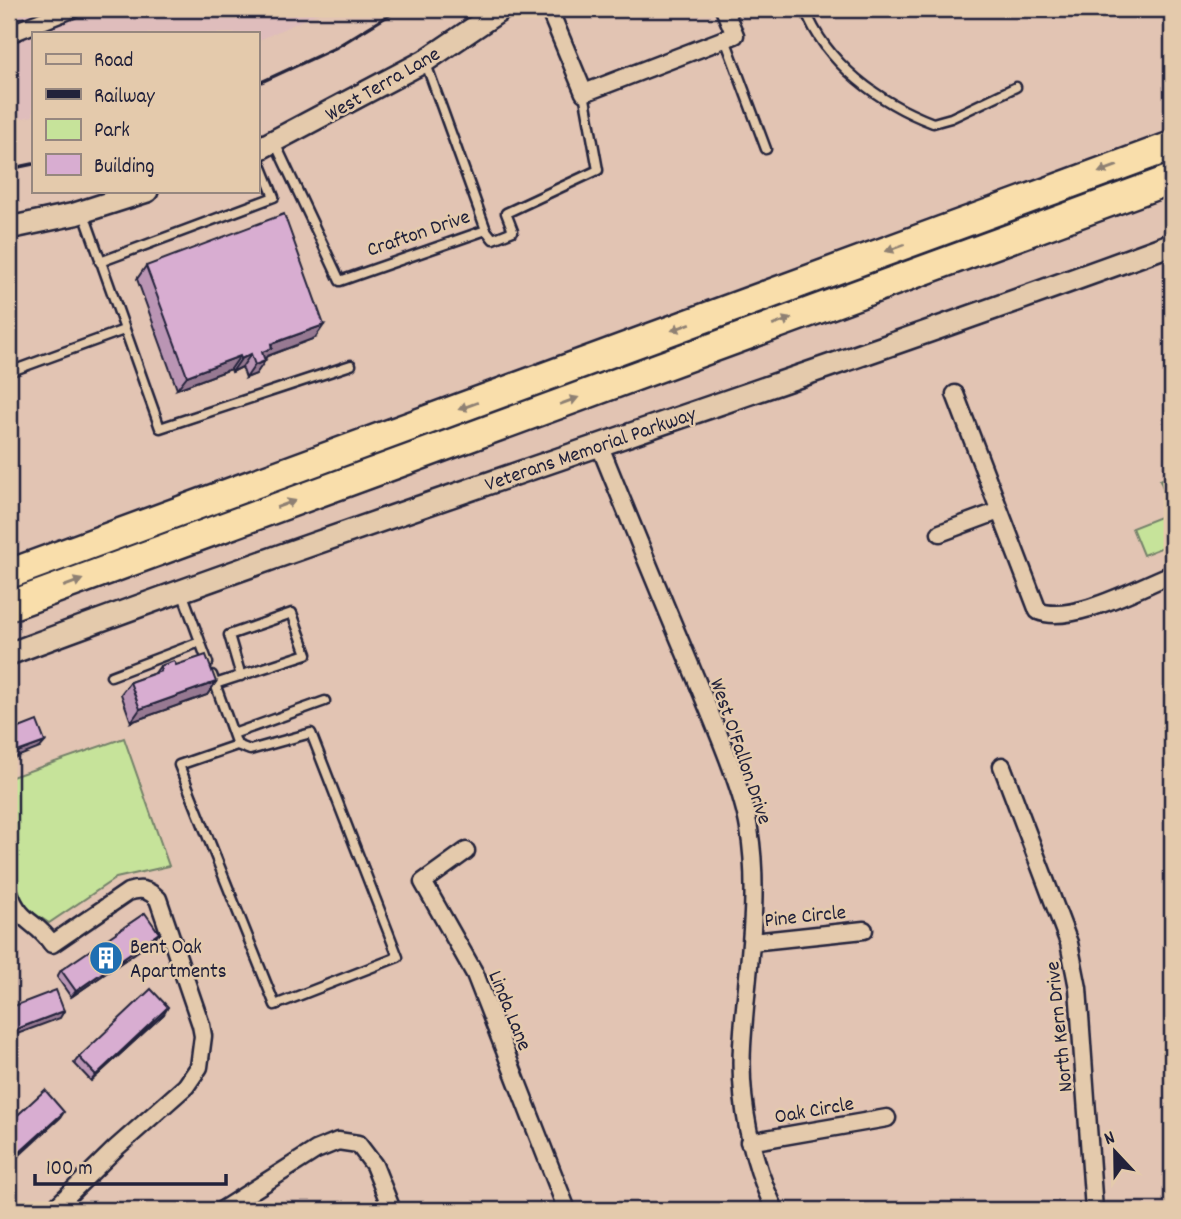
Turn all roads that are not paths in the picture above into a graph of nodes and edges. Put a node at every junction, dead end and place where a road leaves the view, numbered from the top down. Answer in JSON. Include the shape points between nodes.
{"nodes":[{"id":1,"x":72,"y":9,"type":"edge"},
{"id":2,"x":502,"y":9,"type":"edge"},
{"id":3,"x":549,"y":9,"type":"edge"},
{"id":4,"x":724,"y":9,"type":"edge"},
{"id":5,"x":805,"y":9,"type":"edge"},
{"id":6,"x":9,"y":34,"type":"edge"},
{"id":7,"x":725,"y":39,"type":"junction"},
{"id":8,"x":425,"y":61,"type":"junction"},
{"id":9,"x":1016,"y":86,"type":"dead end"},
{"id":10,"x":584,"y":93,"type":"junction"},
{"id":11,"x":1172,"y":146,"type":"edge"},
{"id":12,"x":263,"y":149,"type":"edge"},
{"id":13,"x":766,"y":149,"type":"dead end"},
{"id":14,"x":1172,"y":179,"type":"edge"},
{"id":15,"x":144,"y":192,"type":"edge"},
{"id":16,"x":83,"y":211,"type":"junction"},
{"id":17,"x":9,"y":228,"type":"edge"},
{"id":18,"x":486,"y":230,"type":"junction"},
{"id":19,"x":1172,"y":244,"type":"edge"},
{"id":20,"x":100,"y":262,"type":"junction"},
{"id":21,"x":124,"y":330,"type":"junction"},
{"id":22,"x":351,"y":365,"type":"dead end"},
{"id":23,"x":9,"y":372,"type":"edge"},
{"id":24,"x":955,"y":394,"type":"dead end"},
{"id":25,"x":599,"y":444,"type":"junction"},
{"id":26,"x":999,"y":511,"type":"junction"},
{"id":27,"x":940,"y":533,"type":"dead end"},
{"id":28,"x":9,"y":574,"type":"edge"},
{"id":29,"x":1172,"y":574,"type":"edge"},
{"id":30,"x":181,"y":590,"type":"junction"},
{"id":31,"x":9,"y":606,"type":"edge"},
{"id":32,"x":201,"y":642,"type":"junction"},
{"id":33,"x":9,"y":654,"type":"edge"},
{"id":34,"x":111,"y":676,"type":"dead end"},
{"id":35,"x":241,"y":676,"type":"junction"},
{"id":36,"x":215,"y":684,"type":"junction"},
{"id":37,"x":325,"y":701,"type":"dead end"},
{"id":38,"x":233,"y":734,"type":"junction"},
{"id":39,"x":237,"y":745,"type":"junction"},
{"id":40,"x":1002,"y":766,"type":"dead end"},
{"id":41,"x":466,"y":851,"type":"dead end"},
{"id":42,"x":9,"y":892,"type":"edge"},
{"id":43,"x":863,"y":930,"type":"dead end"},
{"id":44,"x":752,"y":942,"type":"junction"},
{"id":45,"x":887,"y":1118,"type":"dead end"},
{"id":46,"x":749,"y":1142,"type":"junction"},
{"id":47,"x":54,"y":1210,"type":"edge"},
{"id":48,"x":222,"y":1210,"type":"edge"},
{"id":49,"x":392,"y":1210,"type":"edge"},
{"id":50,"x":567,"y":1210,"type":"edge"},
{"id":51,"x":775,"y":1210,"type":"edge"},
{"id":52,"x":1094,"y":1210,"type":"edge"}],
"edges":[{"from":1,"to":6,"type":"street"},
{"from":2,"to":8,"type":"street","name":"West Terra Lane"},
{"from":3,"to":10,"type":"street"},
{"from":4,"to":7,"type":"street","via":[[735,35]]},
{"from":5,"to":9,"type":"lane","via":[[820,39],[846,69],[873,92],[933,123]]},
{"from":7,"to":10,"type":"street"},
{"from":7,"to":13,"type":"lane"},
{"from":8,"to":12,"type":"street","name":"West Terra Lane"},
{"from":8,"to":18,"type":"lane","name":"Crafton Drive"},
{"from":10,"to":18,"type":"lane","via":[[598,170],[506,213],[513,231],[493,239]]},
{"from":11,"to":28,"type":"highway","one_way":true},
{"from":12,"to":18,"type":"lane","name":"Crafton Drive","via":[[340,281]]},
{"from":12,"to":20,"type":"lane","via":[[274,197]]},
{"from":31,"to":14,"type":"highway","one_way":true},
{"from":15,"to":16,"type":"street"},
{"from":16,"to":17,"type":"street"},
{"from":16,"to":20,"type":"lane"},
{"from":19,"to":25,"type":"street","name":"Veterans Memorial Parkway","via":[[920,337]]},
{"from":20,"to":21,"type":"lane"},
{"from":21,"to":22,"type":"lane","via":[[160,428]]},
{"from":21,"to":23,"type":"lane"},
{"from":24,"to":26,"type":"street"},
{"from":25,"to":30,"type":"street","name":"Veterans Memorial Parkway"},
{"from":25,"to":44,"type":"street","name":"West O'Fallon Drive","via":[[711,717],[746,815],[754,879]]},
{"from":26,"to":27,"type":"street"},
{"from":26,"to":29,"type":"street","via":[[1038,611],[1047,615],[1077,611]]},
{"from":30,"to":32,"type":"lane"},
{"from":30,"to":33,"type":"street","name":"Veterans Memorial Parkway"},
{"from":32,"to":34,"type":"lane"},
{"from":32,"to":36,"type":"lane"},
{"from":35,"to":35,"type":"lane","via":[[307,654],[292,612],[229,635]]},
{"from":35,"to":36,"type":"lane"},
{"from":36,"to":38,"type":"lane"},
{"from":37,"to":38,"type":"lane"},
{"from":38,"to":39,"type":"lane"},
{"from":39,"to":39,"type":"lane","via":[[179,765],[275,1005],[398,957],[311,733],[250,750]]},
{"from":40,"to":52,"type":"street","name":"North Kern Drive","via":[[1069,943],[1078,988]]},
{"from":41,"to":50,"type":"street","name":"Linda Lane","via":[[423,882],[475,974]]},
{"from":42,"to":47,"type":"street","via":[[20,917],[40,929],[52,944],[128,892],[139,888],[151,892],[158,899],[203,1037],[199,1067],[186,1086]]},
{"from":43,"to":44,"type":"street","name":"Pine Circle"},
{"from":44,"to":46,"type":"street","name":"West O'Fallon Drive","via":[[742,1049]]},
{"from":45,"to":46,"type":"street","name":"Oak Circle"},
{"from":46,"to":51,"type":"street","name":"West O'Fallon Drive"},
{"from":48,"to":49,"type":"street","via":[[316,1150],[338,1141],[358,1144],[374,1166]]}]}
